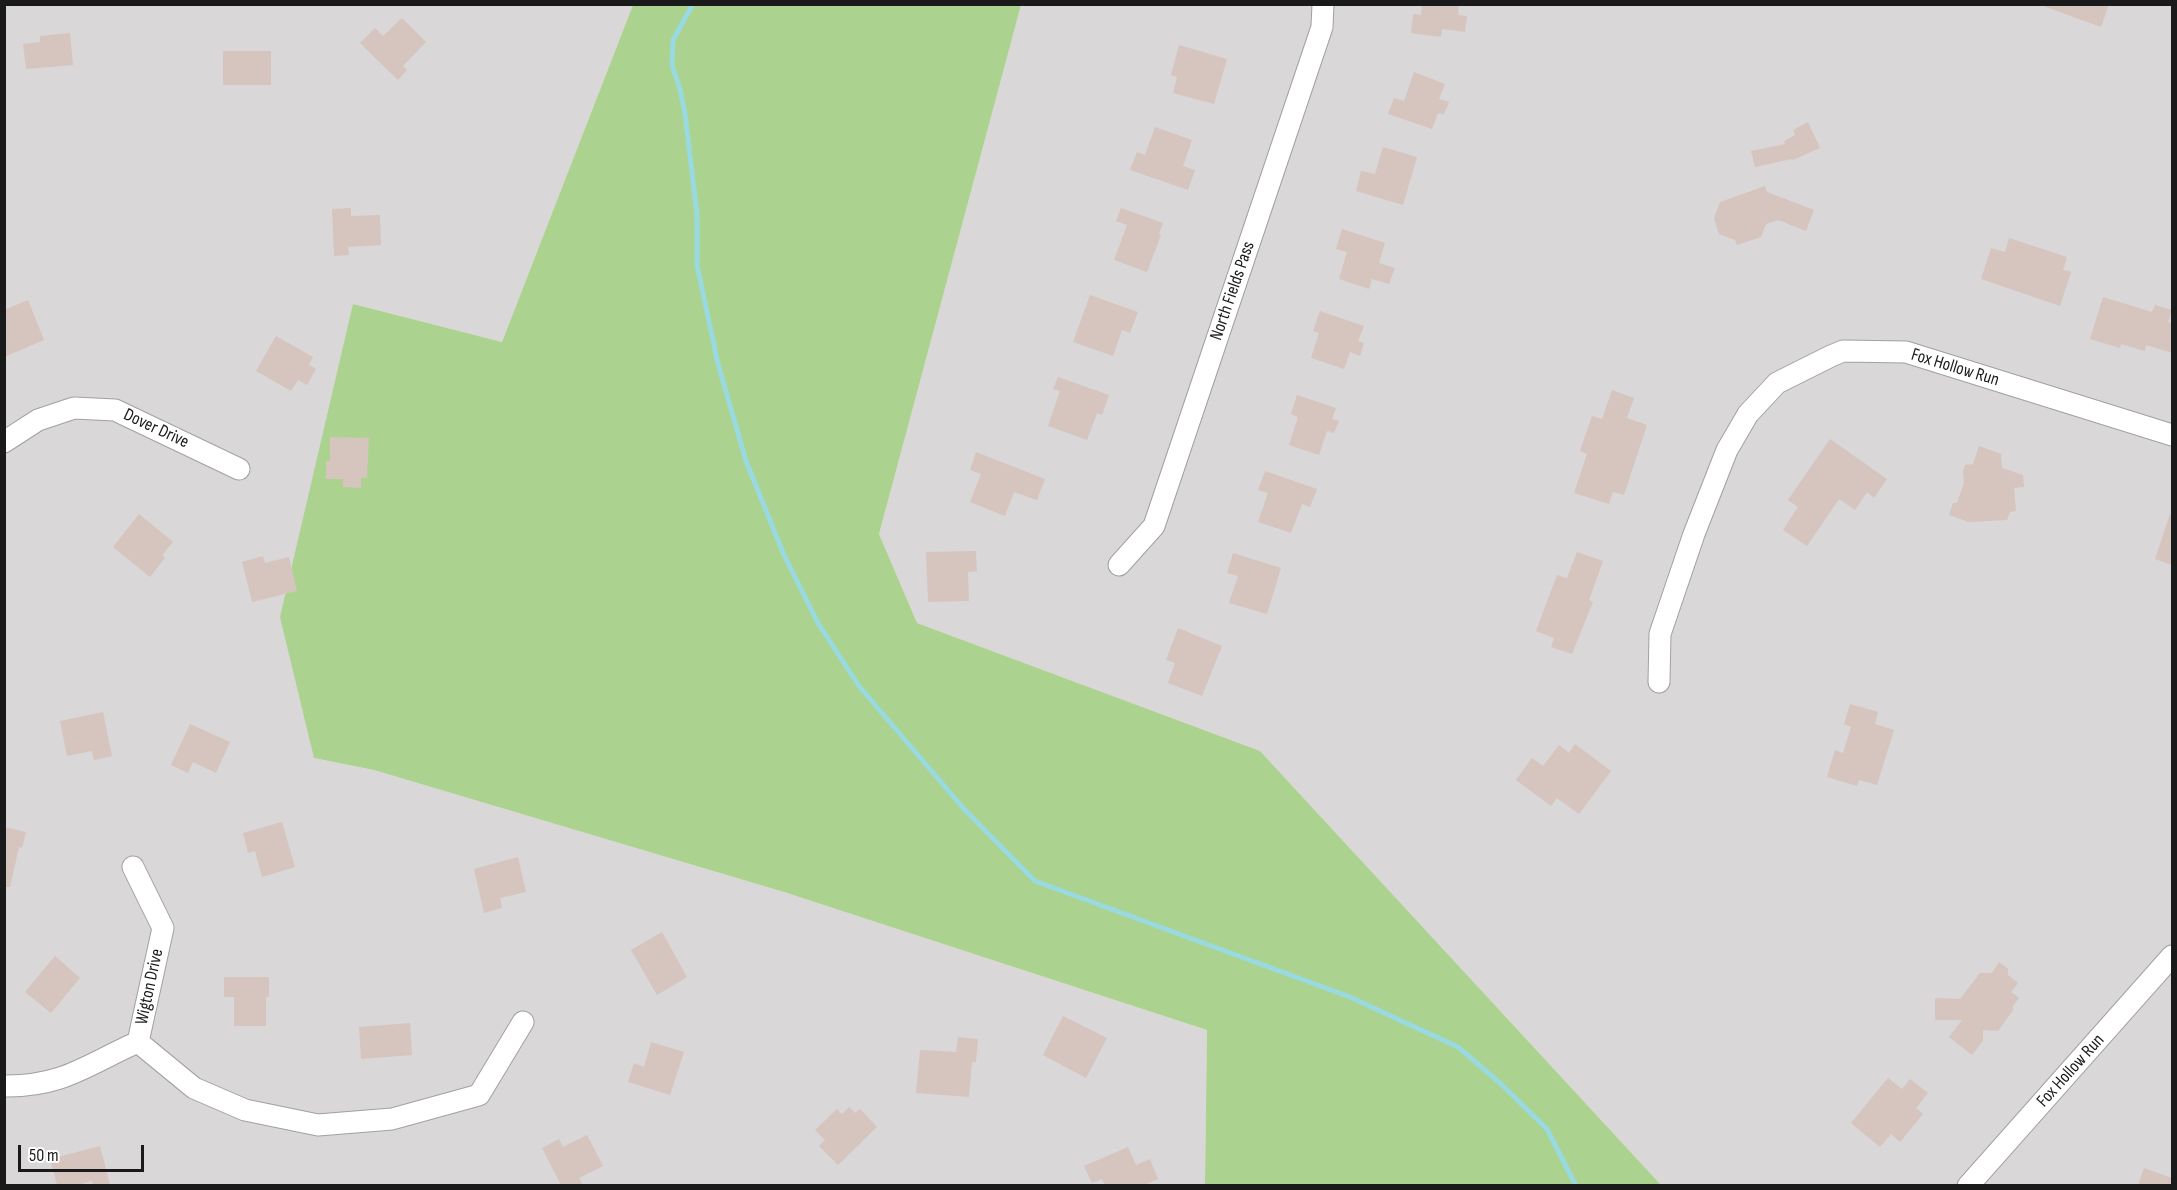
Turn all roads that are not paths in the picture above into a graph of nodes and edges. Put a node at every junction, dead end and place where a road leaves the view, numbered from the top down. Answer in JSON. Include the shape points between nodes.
{"nodes":[{"id":1,"x":1323,"y":4,"type":"edge"},
{"id":2,"x":2172,"y":435,"type":"edge"},
{"id":3,"x":4,"y":442,"type":"edge"},
{"id":4,"x":239,"y":469,"type":"dead end"},
{"id":5,"x":1119,"y":565,"type":"dead end"},
{"id":6,"x":1659,"y":682,"type":"dead end"},
{"id":7,"x":134,"y":867,"type":"dead end"},
{"id":8,"x":2172,"y":956,"type":"edge"},
{"id":9,"x":524,"y":1022,"type":"dead end"},
{"id":10,"x":138,"y":1042,"type":"junction"},
{"id":11,"x":4,"y":1086,"type":"edge"},
{"id":12,"x":1968,"y":1185,"type":"edge"}],
"edges":[{"from":1,"to":5,"type":"street","name":"North Fields Pass","via":[[1322,27],[1154,526]]},
{"from":2,"to":6,"type":"street","name":"Fox Hollow Run","via":[[1906,352],[1843,351],[1831,356],[1777,383],[1748,414],[1727,450],[1660,634]]},
{"from":3,"to":4,"type":"street","name":"Dover Drive","via":[[38,420],[74,408],[115,410]]},
{"from":7,"to":10,"type":"street","name":"Wigton Drive","via":[[164,928]]},
{"from":8,"to":12,"type":"street","name":"Fox Hollow Run"},
{"from":9,"to":10,"type":"street","via":[[478,1095],[392,1119],[318,1125],[245,1110],[194,1088]]},
{"from":10,"to":11,"type":"street","name":"Wigton Drive","via":[[52,1082]]}]}
